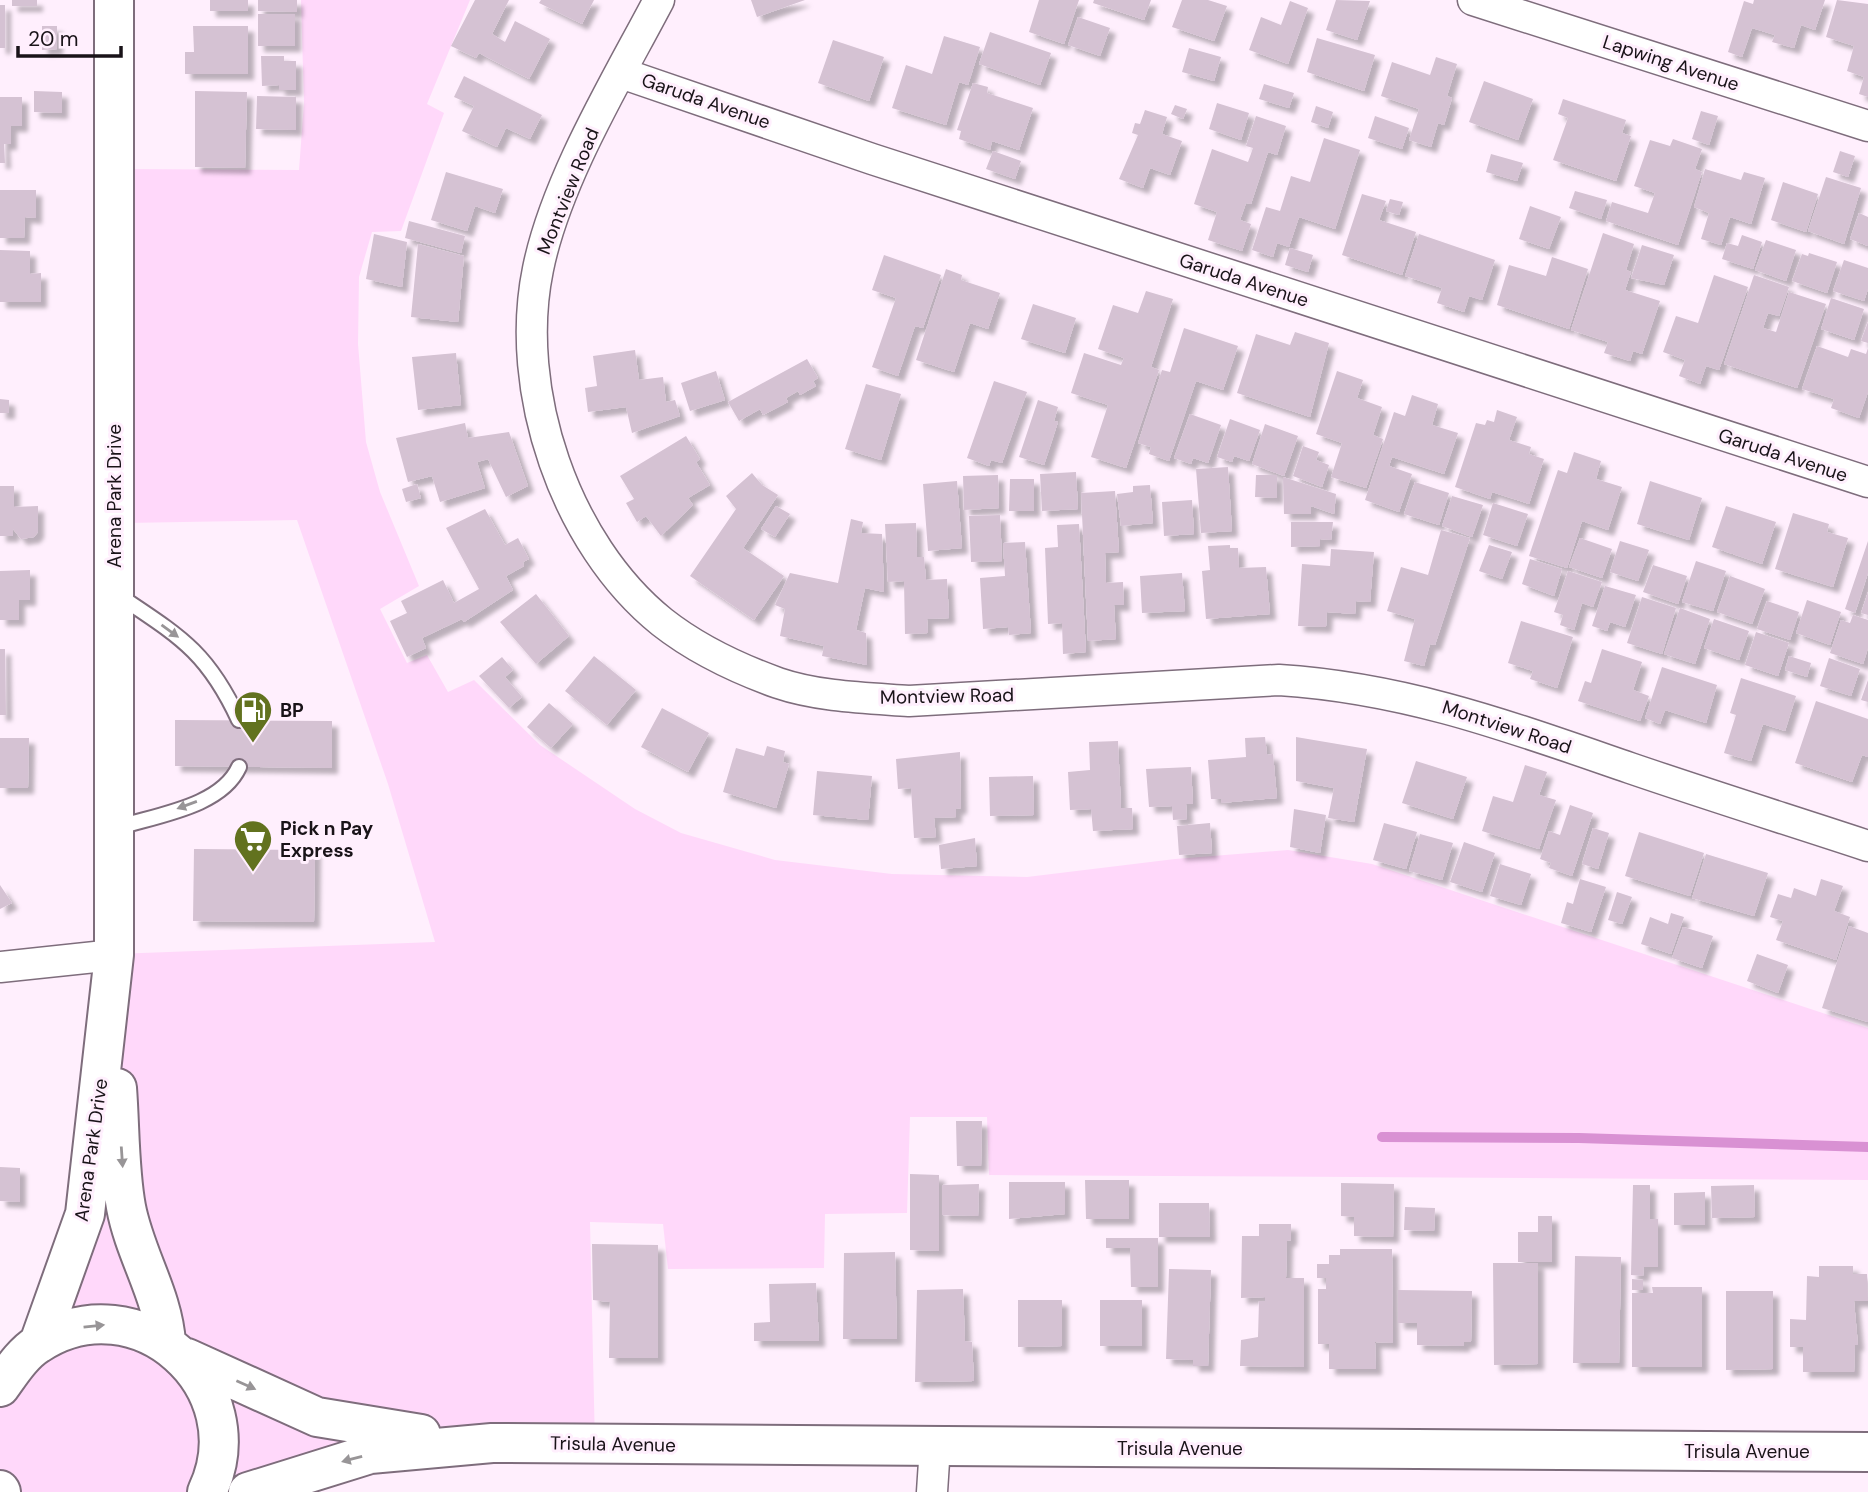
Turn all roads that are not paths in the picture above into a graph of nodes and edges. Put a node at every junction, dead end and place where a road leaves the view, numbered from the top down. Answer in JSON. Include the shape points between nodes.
{"nodes":[{"id":1,"x":114,"y":0,"type":"edge"},
{"id":2,"x":660,"y":0,"type":"edge"},
{"id":3,"x":1473,"y":0,"type":"edge"},
{"id":4,"x":621,"y":73,"type":"junction"},
{"id":5,"x":1868,"y":126,"type":"edge"},
{"id":6,"x":1868,"y":482,"type":"edge"},
{"id":7,"x":114,"y":593,"type":"junction"},
{"id":8,"x":239,"y":720,"type":"dead end"},
{"id":9,"x":239,"y":767,"type":"dead end"},
{"id":10,"x":113,"y":829,"type":"junction"},
{"id":11,"x":1868,"y":846,"type":"edge"},
{"id":12,"x":0,"y":967,"type":"edge"},
{"id":13,"x":113,"y":973,"type":"junction"},
{"id":14,"x":175,"y":1350,"type":"junction"},
{"id":15,"x":20,"y":1356,"type":"edge"},
{"id":16,"x":0,"y":1387,"type":"edge"},
{"id":17,"x":492,"y":1443,"type":"junction"},
{"id":18,"x":935,"y":1446,"type":"junction"},
{"id":19,"x":1868,"y":1452,"type":"edge"},
{"id":20,"x":206,"y":1492,"type":"edge"},
{"id":21,"x":248,"y":1492,"type":"edge"},
{"id":22,"x":932,"y":1492,"type":"edge"}],
"edges":[{"from":1,"to":7,"type":"street","name":"Arena Park Drive"},
{"from":2,"to":4,"type":"street","name":"Montview Road"},
{"from":3,"to":5,"type":"street","name":"Lapwing Avenue"},
{"from":4,"to":6,"type":"street","name":"Garuda Avenue","via":[[886,164]]},
{"from":4,"to":11,"type":"street","name":"Montview Road","via":[[588,136],[538,270],[532,344],[542,423],[561,484],[587,533],[631,592],[663,622],[722,659],[780,684],[909,701],[1279,680],[1333,683],[1470,713]]},
{"from":7,"to":8,"type":"lane","one_way":true,"via":[[200,655],[215,673]]},
{"from":7,"to":10,"type":"street","name":"Arena Park Drive"},
{"from":9,"to":10,"type":"lane","one_way":true,"via":[[233,781],[218,792]]},
{"from":10,"to":13,"type":"street","name":"Arena Park Drive"},
{"from":12,"to":13,"type":"street"},
{"from":13,"to":14,"type":"street","name":"Arena Park Drive","one_way":true,"via":[[126,1207]]},
{"from":13,"to":15,"type":"street","name":"Arena Park Drive","via":[[85,1214]]},
{"from":15,"to":14,"type":"street","name":"Arena Park Drive","one_way":true,"via":[[69,1329],[103,1324],[136,1329]]},
{"from":14,"to":17,"type":"street","name":"Trisula Avenue","one_way":true,"via":[[317,1417]]},
{"from":14,"to":20,"type":"street","name":"Arena Park Drive","via":[[210,1393],[220,1436],[213,1479]]},
{"from":15,"to":16,"type":"street","name":"Arena Park Drive"},
{"from":17,"to":18,"type":"street","name":"Trisula Avenue"},
{"from":17,"to":21,"type":"street","name":"Trisula Avenue","one_way":true,"via":[[370,1454]]},
{"from":18,"to":19,"type":"street","name":"Trisula Avenue"},
{"from":18,"to":22,"type":"street"}]}
